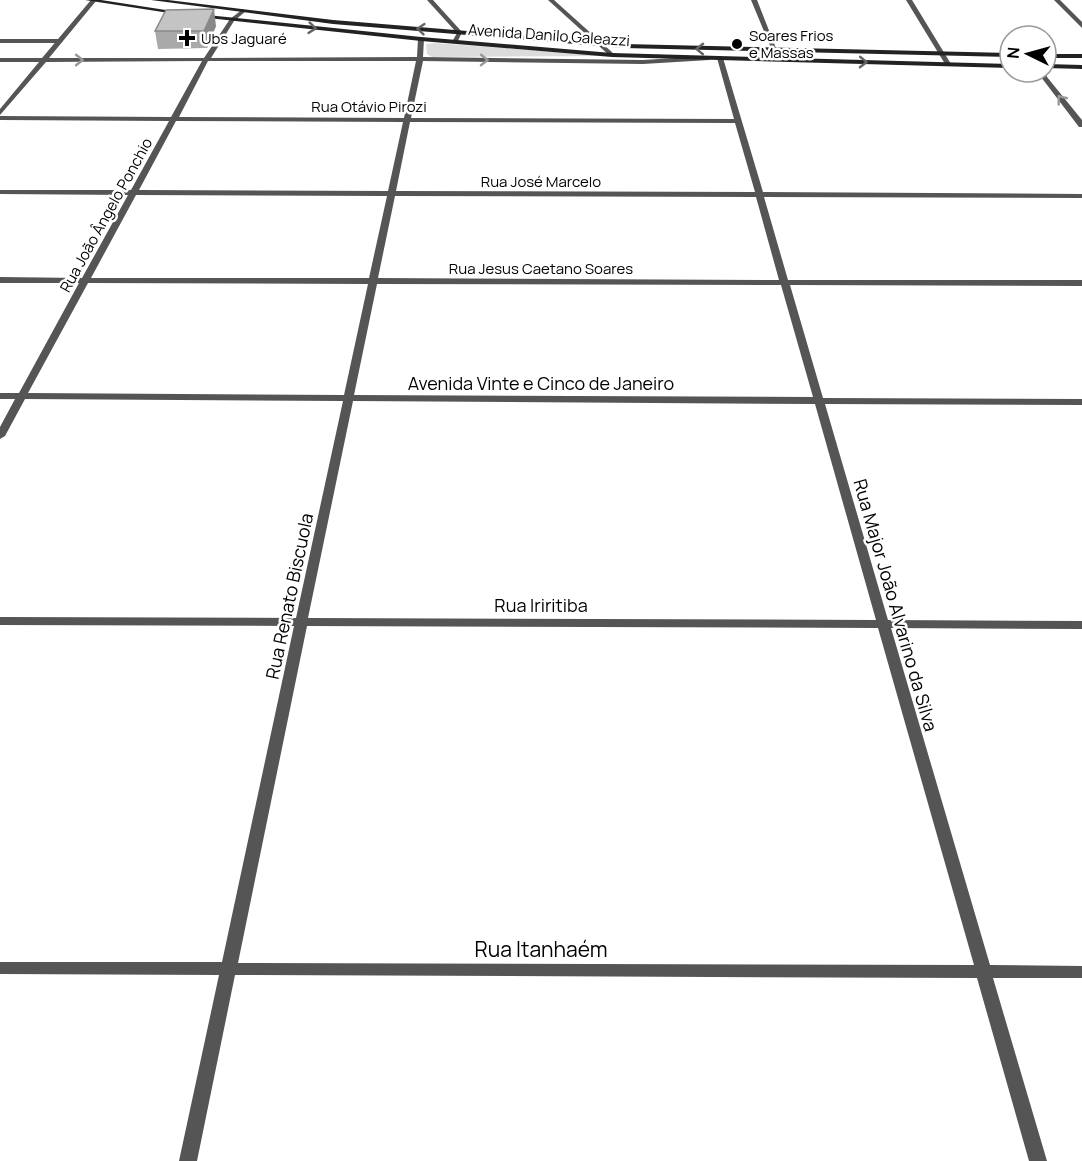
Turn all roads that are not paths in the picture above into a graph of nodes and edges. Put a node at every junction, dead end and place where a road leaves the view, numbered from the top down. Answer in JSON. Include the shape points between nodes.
{"nodes":[{"id":1,"x":88,"y":0,"type":"edge"},
{"id":2,"x":154,"y":0,"type":"edge"},
{"id":3,"x":430,"y":0,"type":"edge"},
{"id":4,"x":551,"y":0,"type":"edge"},
{"id":5,"x":754,"y":0,"type":"edge"},
{"id":6,"x":909,"y":0,"type":"edge"},
{"id":7,"x":1057,"y":0,"type":"edge"},
{"id":8,"x":93,"y":1,"type":"edge"},
{"id":9,"x":243,"y":11,"type":"junction"},
{"id":10,"x":232,"y":20,"type":"junction"},
{"id":11,"x":1082,"y":26,"type":"edge"},
{"id":12,"x":460,"y":33,"type":"junction"},
{"id":13,"x":421,"y":39,"type":"junction"},
{"id":14,"x":0,"y":41,"type":"edge"},
{"id":15,"x":60,"y":41,"type":"junction"},
{"id":16,"x":455,"y":42,"type":"junction"},
{"id":17,"x":603,"y":44,"type":"junction"},
{"id":18,"x":775,"y":51,"type":"junction"},
{"id":19,"x":941,"y":54,"type":"junction"},
{"id":20,"x":612,"y":55,"type":"junction"},
{"id":21,"x":998,"y":55,"type":"edge"},
{"id":22,"x":1058,"y":56,"type":"edge"},
{"id":23,"x":1082,"y":56,"type":"edge"},
{"id":24,"x":715,"y":58,"type":"junction"},
{"id":25,"x":420,"y":59,"type":"junction"},
{"id":26,"x":0,"y":60,"type":"edge"},
{"id":27,"x":44,"y":60,"type":"junction"},
{"id":28,"x":207,"y":60,"type":"junction"},
{"id":29,"x":778,"y":60,"type":"junction"},
{"id":30,"x":948,"y":64,"type":"junction"},
{"id":31,"x":998,"y":66,"type":"edge"},
{"id":32,"x":1082,"y":67,"type":"edge"},
{"id":33,"x":1058,"y":68,"type":"edge"},
{"id":34,"x":1050,"y":84,"type":"edge"},
{"id":35,"x":0,"y":113,"type":"edge"},
{"id":36,"x":0,"y":118,"type":"edge"},
{"id":37,"x":174,"y":119,"type":"junction"},
{"id":38,"x":407,"y":120,"type":"junction"},
{"id":39,"x":739,"y":121,"type":"junction"},
{"id":40,"x":1081,"y":124,"type":"edge"},
{"id":41,"x":0,"y":192,"type":"edge"},
{"id":42,"x":133,"y":193,"type":"junction"},
{"id":43,"x":392,"y":194,"type":"junction"},
{"id":44,"x":760,"y":195,"type":"junction"},
{"id":45,"x":1082,"y":196,"type":"edge"},
{"id":46,"x":0,"y":280,"type":"edge"},
{"id":47,"x":86,"y":280,"type":"junction"},
{"id":48,"x":373,"y":281,"type":"junction"},
{"id":49,"x":785,"y":282,"type":"junction"},
{"id":50,"x":1082,"y":283,"type":"edge"},
{"id":51,"x":0,"y":396,"type":"edge"},
{"id":52,"x":22,"y":396,"type":"junction"},
{"id":53,"x":349,"y":398,"type":"junction"},
{"id":54,"x":819,"y":401,"type":"junction"},
{"id":55,"x":1082,"y":402,"type":"edge"},
{"id":56,"x":0,"y":436,"type":"edge"},
{"id":57,"x":0,"y":621,"type":"edge"},
{"id":58,"x":302,"y":622,"type":"junction"},
{"id":59,"x":883,"y":624,"type":"junction"},
{"id":60,"x":1082,"y":625,"type":"edge"},
{"id":61,"x":0,"y":968,"type":"edge"},
{"id":62,"x":228,"y":969,"type":"junction"},
{"id":63,"x":984,"y":972,"type":"junction"},
{"id":64,"x":1082,"y":972,"type":"edge"},
{"id":65,"x":188,"y":1161,"type":"edge"},
{"id":66,"x":1038,"y":1161,"type":"edge"}],
"edges":[{"from":1,"to":8,"type":"main road","name":"Avenida Danilo Galeazzi"},
{"from":2,"to":9,"type":"main road","name":"Avenida Danilo Galeazzi"},
{"from":3,"to":12,"type":"street"},
{"from":4,"to":17,"type":"street"},
{"from":5,"to":18,"type":"street"},
{"from":6,"to":19,"type":"street"},
{"from":7,"to":11,"type":"street"},
{"from":8,"to":10,"type":"main road","name":"Avenida Danilo Galeazzi"},
{"from":8,"to":15,"type":"street"},
{"from":9,"to":10,"type":"street","name":"Rua João Ângelo Ponchio"},
{"from":12,"to":9,"type":"main road","name":"Avenida Danilo Galeazzi","one_way":true},
{"from":10,"to":13,"type":"main road","name":"Avenida Danilo Galeazzi","one_way":true},
{"from":10,"to":28,"type":"street","name":"Rua João Ângelo Ponchio"},
{"from":12,"to":16,"type":"street"},
{"from":12,"to":17,"type":"main road","name":"Avenida Danilo Galeazzi"},
{"from":13,"to":16,"type":"main road","name":"Avenida Danilo Galeazzi"},
{"from":13,"to":25,"type":"street","name":"Rua Renato Biscuola"},
{"from":14,"to":15,"type":"lane"},
{"from":15,"to":27,"type":"street"},
{"from":16,"to":20,"type":"main road","name":"Avenida Danilo Galeazzi"},
{"from":18,"to":17,"type":"main road","name":"Avenida Danilo Galeazzi","one_way":true},
{"from":17,"to":20,"type":"street"},
{"from":18,"to":19,"type":"main road","name":"Avenida Danilo Galeazzi"},
{"from":18,"to":29,"type":"street"},
{"from":19,"to":21,"type":"main road","name":"Avenida Danilo Galeazzi"},
{"from":19,"to":30,"type":"street"},
{"from":20,"to":24,"type":"main road","name":"Avenida Danilo Galeazzi"},
{"from":22,"to":23,"type":"main road"},
{"from":25,"to":24,"type":"street","one_way":true,"via":[[643,62]]},
{"from":24,"to":29,"type":"main road","name":"Avenida Danilo Galeazzi"},
{"from":24,"to":39,"type":"street","name":"Rua Major João Alvarino da Silva"},
{"from":25,"to":28,"type":"street"},
{"from":25,"to":38,"type":"street","name":"Rua Renato Biscuola"},
{"from":26,"to":27,"type":"street"},
{"from":27,"to":28,"type":"street","one_way":true},
{"from":27,"to":35,"type":"street"},
{"from":28,"to":37,"type":"street","name":"Rua João Ângelo Ponchio"},
{"from":29,"to":30,"type":"main road","name":"Avenida Danilo Galeazzi","one_way":true},
{"from":30,"to":31,"type":"main road","name":"Avenida Danilo Galeazzi"},
{"from":32,"to":33,"type":"main road"},
{"from":40,"to":34,"type":"street","one_way":true},
{"from":36,"to":37,"type":"street","name":"Rua Otávio Pirozi"},
{"from":37,"to":38,"type":"street","name":"Rua Otávio Pirozi"},
{"from":37,"to":42,"type":"street","name":"Rua João Ângelo Ponchio"},
{"from":38,"to":39,"type":"street","name":"Rua Otávio Pirozi"},
{"from":38,"to":43,"type":"street","name":"Rua Renato Biscuola"},
{"from":39,"to":44,"type":"street","name":"Rua Major João Alvarino da Silva"},
{"from":41,"to":42,"type":"street","name":"Rua José Marcelo"},
{"from":42,"to":43,"type":"street","name":"Rua José Marcelo"},
{"from":42,"to":47,"type":"street","name":"Rua João Ângelo Ponchio"},
{"from":43,"to":44,"type":"street","name":"Rua José Marcelo"},
{"from":43,"to":48,"type":"street","name":"Rua Renato Biscuola"},
{"from":44,"to":45,"type":"street","name":"Rua José Marcelo"},
{"from":44,"to":49,"type":"street","name":"Rua Major João Alvarino da Silva"},
{"from":46,"to":47,"type":"street","name":"Rua Jesus Caetano Soares"},
{"from":47,"to":48,"type":"street","name":"Rua Jesus Caetano Soares"},
{"from":47,"to":52,"type":"street","name":"Rua João Ângelo Ponchio"},
{"from":48,"to":49,"type":"street","name":"Rua Jesus Caetano Soares"},
{"from":48,"to":53,"type":"street","name":"Rua Renato Biscuola"},
{"from":49,"to":50,"type":"street","name":"Rua Jesus Caetano Soares"},
{"from":49,"to":54,"type":"street","name":"Rua Major João Alvarino da Silva"},
{"from":51,"to":52,"type":"street","name":"Avenida Vinte e Cinco de Janeiro"},
{"from":52,"to":53,"type":"street","name":"Avenida Vinte e Cinco de Janeiro"},
{"from":52,"to":56,"type":"street","name":"Rua João Ângelo Ponchio"},
{"from":53,"to":54,"type":"street","name":"Avenida Vinte e Cinco de Janeiro"},
{"from":53,"to":58,"type":"street","name":"Rua Renato Biscuola"},
{"from":54,"to":55,"type":"street","name":"Avenida Vinte e Cinco de Janeiro"},
{"from":54,"to":59,"type":"street","name":"Rua Major João Alvarino da Silva"},
{"from":57,"to":58,"type":"street","name":"Rua Iriritiba"},
{"from":58,"to":59,"type":"street","name":"Rua Iriritiba"},
{"from":58,"to":62,"type":"street","name":"Rua Renato Biscuola"},
{"from":59,"to":60,"type":"street","name":"Rua Iriritiba"},
{"from":59,"to":63,"type":"street","name":"Rua Major João Alvarino da Silva"},
{"from":61,"to":62,"type":"street","name":"Rua Itanhaém"},
{"from":62,"to":63,"type":"street","name":"Rua Itanhaém"},
{"from":62,"to":65,"type":"street","name":"Rua Renato Biscuola"},
{"from":63,"to":64,"type":"street","name":"Rua Itanhaém"},
{"from":63,"to":66,"type":"street","name":"Rua Major João Alvarino da Silva"}]}
